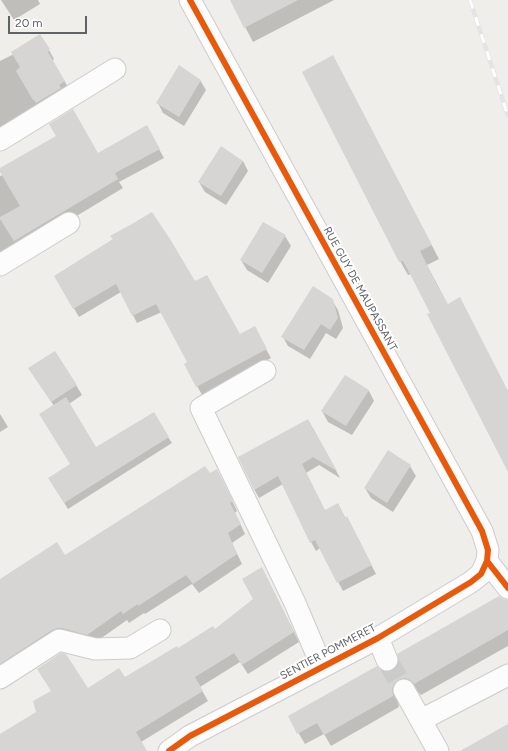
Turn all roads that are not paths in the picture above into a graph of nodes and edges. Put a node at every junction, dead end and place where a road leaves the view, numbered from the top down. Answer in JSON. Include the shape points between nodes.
{"nodes":[{"id":1,"x":190,"y":0,"type":"edge"},
{"id":2,"x":115,"y":69,"type":"dead end"},
{"id":3,"x":0,"y":140,"type":"edge"},
{"id":4,"x":69,"y":223,"type":"dead end"},
{"id":5,"x":0,"y":265,"type":"edge"},
{"id":6,"x":265,"y":371,"type":"dead end"},
{"id":7,"x":487,"y":561,"type":"junction"},
{"id":8,"x":508,"y":588,"type":"edge"},
{"id":9,"x":160,"y":630,"type":"dead end"},
{"id":10,"x":378,"y":638,"type":"junction"},
{"id":11,"x":387,"y":660,"type":"tunnel mouth"},
{"id":12,"x":322,"y":667,"type":"junction"},
{"id":13,"x":508,"y":675,"type":"edge"},
{"id":14,"x":0,"y":678,"type":"edge"},
{"id":15,"x":404,"y":690,"type":"tunnel mouth"},
{"id":16,"x":421,"y":720,"type":"junction"},
{"id":17,"x":169,"y":751,"type":"edge"},
{"id":18,"x":438,"y":751,"type":"edge"}],
"edges":[{"from":1,"to":7,"type":"street","name":"RUE GUY DE MAUPASSANT","via":[[482,531],[488,550]]},
{"from":2,"to":3,"type":"street"},
{"from":4,"to":5,"type":"street"},
{"from":6,"to":12,"type":"street","name":"SENTIER POMMERET","via":[[201,408],[295,603]]},
{"from":7,"to":8,"type":"street"},
{"from":7,"to":10,"type":"street","name":"SENTIER POMMERET","via":[[481,574],[471,582]]},
{"from":9,"to":14,"type":"street","via":[[130,648],[95,649],[59,640]]},
{"from":10,"to":11,"type":"street"},
{"from":10,"to":12,"type":"street","name":"SENTIER POMMERET"},
{"from":12,"to":17,"type":"street","name":"SENTIER POMMERET","via":[[190,736]]},
{"from":13,"to":16,"type":"street"},
{"from":15,"to":16,"type":"street"},
{"from":16,"to":18,"type":"street"}]}
